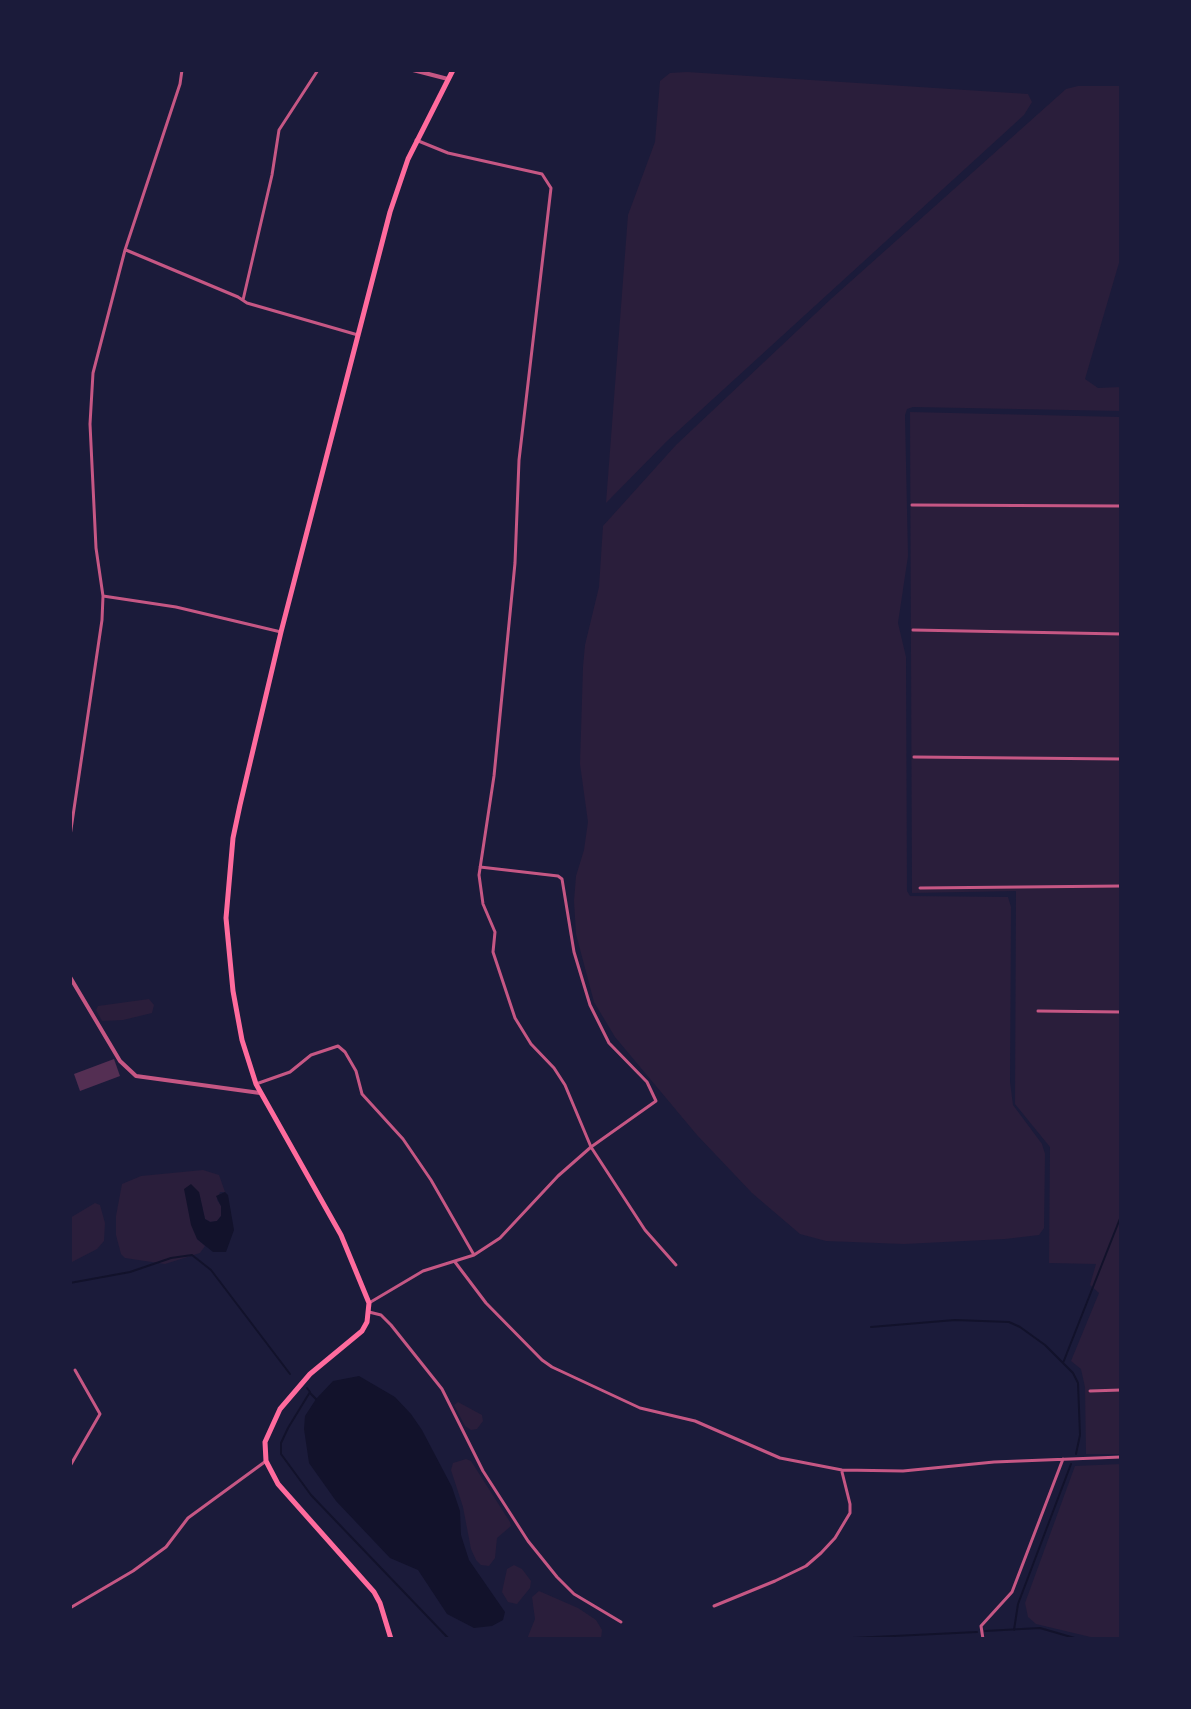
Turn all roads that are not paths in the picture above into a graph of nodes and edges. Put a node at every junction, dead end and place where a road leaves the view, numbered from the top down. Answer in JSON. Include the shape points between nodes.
{"nodes":[{"id":1,"x":182,"y":70,"type":"edge"},
{"id":2,"x":318,"y":70,"type":"edge"},
{"id":3,"x":413,"y":70,"type":"edge"},
{"id":4,"x":453,"y":70,"type":"edge"},
{"id":5,"x":448,"y":79,"type":"junction"},
{"id":6,"x":416,"y":140,"type":"junction"},
{"id":7,"x":125,"y":250,"type":"junction"},
{"id":8,"x":243,"y":300,"type":"junction"},
{"id":9,"x":358,"y":335,"type":"junction"},
{"id":10,"x":912,"y":505,"type":"dead end"},
{"id":11,"x":1121,"y":506,"type":"edge"},
{"id":12,"x":103,"y":596,"type":"junction"},
{"id":13,"x":913,"y":630,"type":"dead end"},
{"id":14,"x":281,"y":632,"type":"junction"},
{"id":15,"x":1121,"y":634,"type":"edge"},
{"id":16,"x":914,"y":757,"type":"dead end"},
{"id":17,"x":1121,"y":759,"type":"edge"},
{"id":18,"x":70,"y":836,"type":"edge"},
{"id":19,"x":480,"y":867,"type":"junction"},
{"id":20,"x":1121,"y":886,"type":"edge"},
{"id":21,"x":920,"y":888,"type":"dead end"},
{"id":22,"x":70,"y":977,"type":"edge"},
{"id":23,"x":1038,"y":1011,"type":"dead end"},
{"id":24,"x":1121,"y":1012,"type":"edge"},
{"id":25,"x":256,"y":1084,"type":"junction"},
{"id":26,"x":260,"y":1093,"type":"junction"},
{"id":27,"x":591,"y":1147,"type":"junction"},
{"id":28,"x":474,"y":1255,"type":"junction"},
{"id":29,"x":455,"y":1262,"type":"junction"},
{"id":30,"x":676,"y":1265,"type":"dead end"},
{"id":31,"x":369,"y":1303,"type":"junction"},
{"id":32,"x":369,"y":1312,"type":"junction"},
{"id":33,"x":75,"y":1370,"type":"dead end"},
{"id":34,"x":1121,"y":1390,"type":"edge"},
{"id":35,"x":1090,"y":1391,"type":"dead end"},
{"id":36,"x":1121,"y":1457,"type":"edge"},
{"id":37,"x":1063,"y":1459,"type":"junction"},
{"id":38,"x":266,"y":1461,"type":"junction"},
{"id":39,"x":70,"y":1466,"type":"edge"},
{"id":40,"x":842,"y":1470,"type":"junction"},
{"id":41,"x":714,"y":1606,"type":"dead end"},
{"id":42,"x":70,"y":1608,"type":"edge"},
{"id":43,"x":621,"y":1622,"type":"dead end"},
{"id":44,"x":391,"y":1639,"type":"edge"},
{"id":45,"x":983,"y":1639,"type":"edge"}],
"edges":[{"from":1,"to":7,"type":"street"},
{"from":2,"to":8,"type":"street","via":[[275,140]]},
{"from":3,"to":5,"type":"street"},
{"from":4,"to":5,"type":"main road"},
{"from":5,"to":6,"type":"main road"},
{"from":6,"to":9,"type":"main road","via":[[400,178]]},
{"from":6,"to":19,"type":"street","via":[[448,153],[542,174],[551,196],[519,460],[515,563],[494,776]]},
{"from":7,"to":8,"type":"street"},
{"from":7,"to":12,"type":"street","via":[[91,387],[93,502]]},
{"from":8,"to":9,"type":"street"},
{"from":9,"to":14,"type":"main road"},
{"from":10,"to":11,"type":"street"},
{"from":12,"to":14,"type":"street"},
{"from":12,"to":18,"type":"street"},
{"from":13,"to":15,"type":"street"},
{"from":14,"to":25,"type":"main road","via":[[233,838],[226,918],[239,1028]]},
{"from":16,"to":17,"type":"street"},
{"from":19,"to":27,"type":"street","via":[[483,904],[495,932],[493,952],[509,1005],[531,1044],[565,1085]]},
{"from":19,"to":27,"type":"street","via":[[562,879],[574,952],[590,1005],[609,1043],[647,1082],[656,1101]]},
{"from":20,"to":21,"type":"street"},
{"from":22,"to":26,"type":"street","via":[[120,1061],[136,1076]]},
{"from":23,"to":24,"type":"street"},
{"from":25,"to":26,"type":"main road"},
{"from":25,"to":28,"type":"street","via":[[338,1046],[356,1071],[362,1094],[403,1139]]},
{"from":26,"to":31,"type":"main road","via":[[341,1235]]},
{"from":27,"to":28,"type":"street","via":[[500,1238]]},
{"from":27,"to":30,"type":"street","via":[[645,1230]]},
{"from":28,"to":29,"type":"street"},
{"from":29,"to":31,"type":"street","via":[[423,1271]]},
{"from":29,"to":40,"type":"street","via":[[486,1303],[552,1367],[640,1408],[695,1421],[780,1458]]},
{"from":31,"to":32,"type":"main road"},
{"from":32,"to":38,"type":"main road","via":[[362,1331],[310,1374],[280,1409],[267,1434]]},
{"from":32,"to":43,"type":"street","via":[[391,1325],[442,1389],[483,1471],[557,1577],[574,1594]]},
{"from":33,"to":39,"type":"street","via":[[100,1414]]},
{"from":34,"to":35,"type":"street"},
{"from":36,"to":37,"type":"street"},
{"from":37,"to":40,"type":"street","via":[[903,1471]]},
{"from":37,"to":45,"type":"street","via":[[1012,1592],[981,1626]]},
{"from":38,"to":42,"type":"street","via":[[188,1518],[166,1547]]},
{"from":38,"to":44,"type":"main road","via":[[278,1484],[374,1592]]},
{"from":40,"to":41,"type":"street","via":[[850,1513],[828,1546],[806,1566]]}]}
